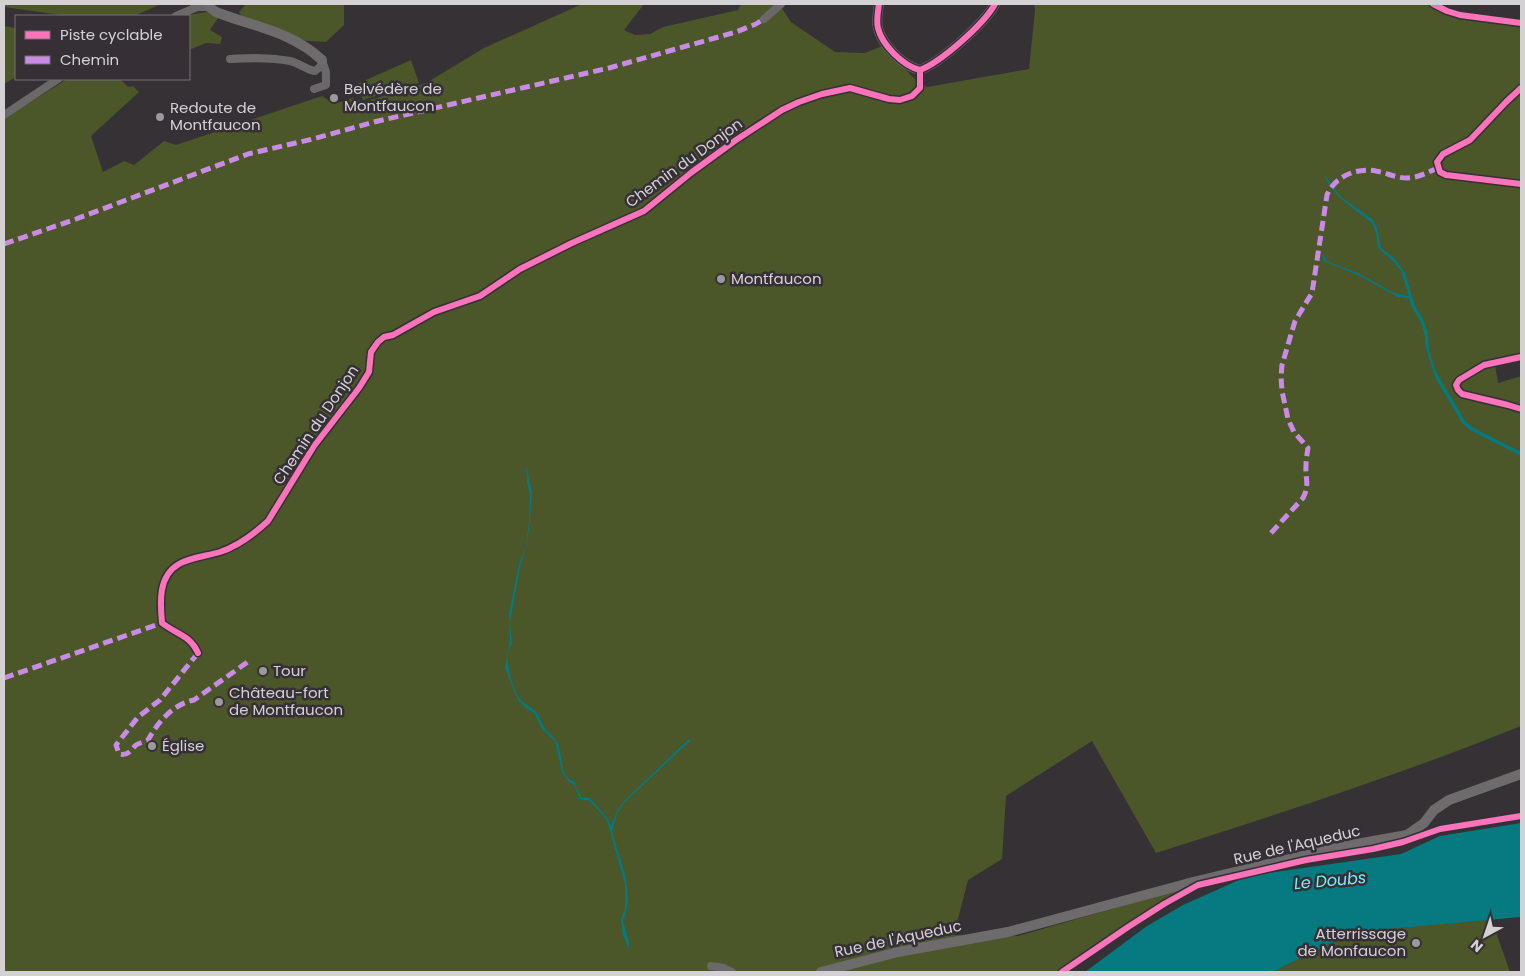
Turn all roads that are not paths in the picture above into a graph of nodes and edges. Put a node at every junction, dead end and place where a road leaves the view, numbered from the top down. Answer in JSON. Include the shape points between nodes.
{"nodes":[{"id":1,"x":781,"y":4,"type":"edge"},
{"id":2,"x":879,"y":4,"type":"edge"},
{"id":3,"x":995,"y":4,"type":"edge"},
{"id":4,"x":1433,"y":4,"type":"edge"},
{"id":5,"x":209,"y":5,"type":"edge"},
{"id":6,"x":178,"y":15,"type":"edge"},
{"id":7,"x":764,"y":19,"type":"dead end"},
{"id":8,"x":1521,"y":23,"type":"edge"},
{"id":9,"x":230,"y":59,"type":"dead end"},
{"id":10,"x":322,"y":60,"type":"junction"},
{"id":11,"x":920,"y":70,"type":"junction"},
{"id":12,"x":56,"y":80,"type":"edge"},
{"id":13,"x":1521,"y":88,"type":"edge"},
{"id":14,"x":314,"y":89,"type":"dead end"},
{"id":15,"x":4,"y":115,"type":"edge"},
{"id":16,"x":1521,"y":184,"type":"edge"},
{"id":17,"x":1521,"y":357,"type":"edge"},
{"id":18,"x":1521,"y":409,"type":"edge"},
{"id":19,"x":198,"y":653,"type":"dead end"},
{"id":20,"x":1521,"y":774,"type":"edge"},
{"id":21,"x":711,"y":966,"type":"dead end"},
{"id":22,"x":732,"y":972,"type":"edge"},
{"id":23,"x":821,"y":972,"type":"edge"}],
"edges":[{"from":1,"to":7,"type":"street"},
{"from":2,"to":11,"type":"street","via":[[878,27],[884,42],[902,61]]},
{"from":3,"to":11,"type":"street","via":[[977,27]]},
{"from":4,"to":8,"type":"street","via":[[1460,15]]},
{"from":5,"to":6,"type":"street"},
{"from":5,"to":10,"type":"street","via":[[216,12],[281,33]]},
{"from":9,"to":10,"type":"street","via":[[284,60],[316,71]]},
{"from":10,"to":14,"type":"street","via":[[326,85]]},
{"from":11,"to":19,"type":"street","name":"Chemin du Donjon","via":[[920,88],[912,96],[900,100],[889,100],[850,88],[822,94],[782,110],[692,172],[644,211],[520,269],[480,296],[434,312],[378,342],[371,352],[369,372],[314,446],[268,521],[229,548],[178,564],[166,576],[161,593],[162,623],[191,641]]},
{"from":12,"to":15,"type":"street"},
{"from":13,"to":16,"type":"street","via":[[1470,140],[1443,154],[1437,162],[1440,172],[1446,175]]},
{"from":17,"to":18,"type":"street","via":[[1484,365],[1456,385],[1462,394]]},
{"from":20,"to":23,"type":"street","name":"Rue de l'Aqueduc","via":[[1449,800],[1407,835],[1340,847],[1193,882],[1008,932],[898,952]]},
{"from":21,"to":22,"type":"street"}]}
